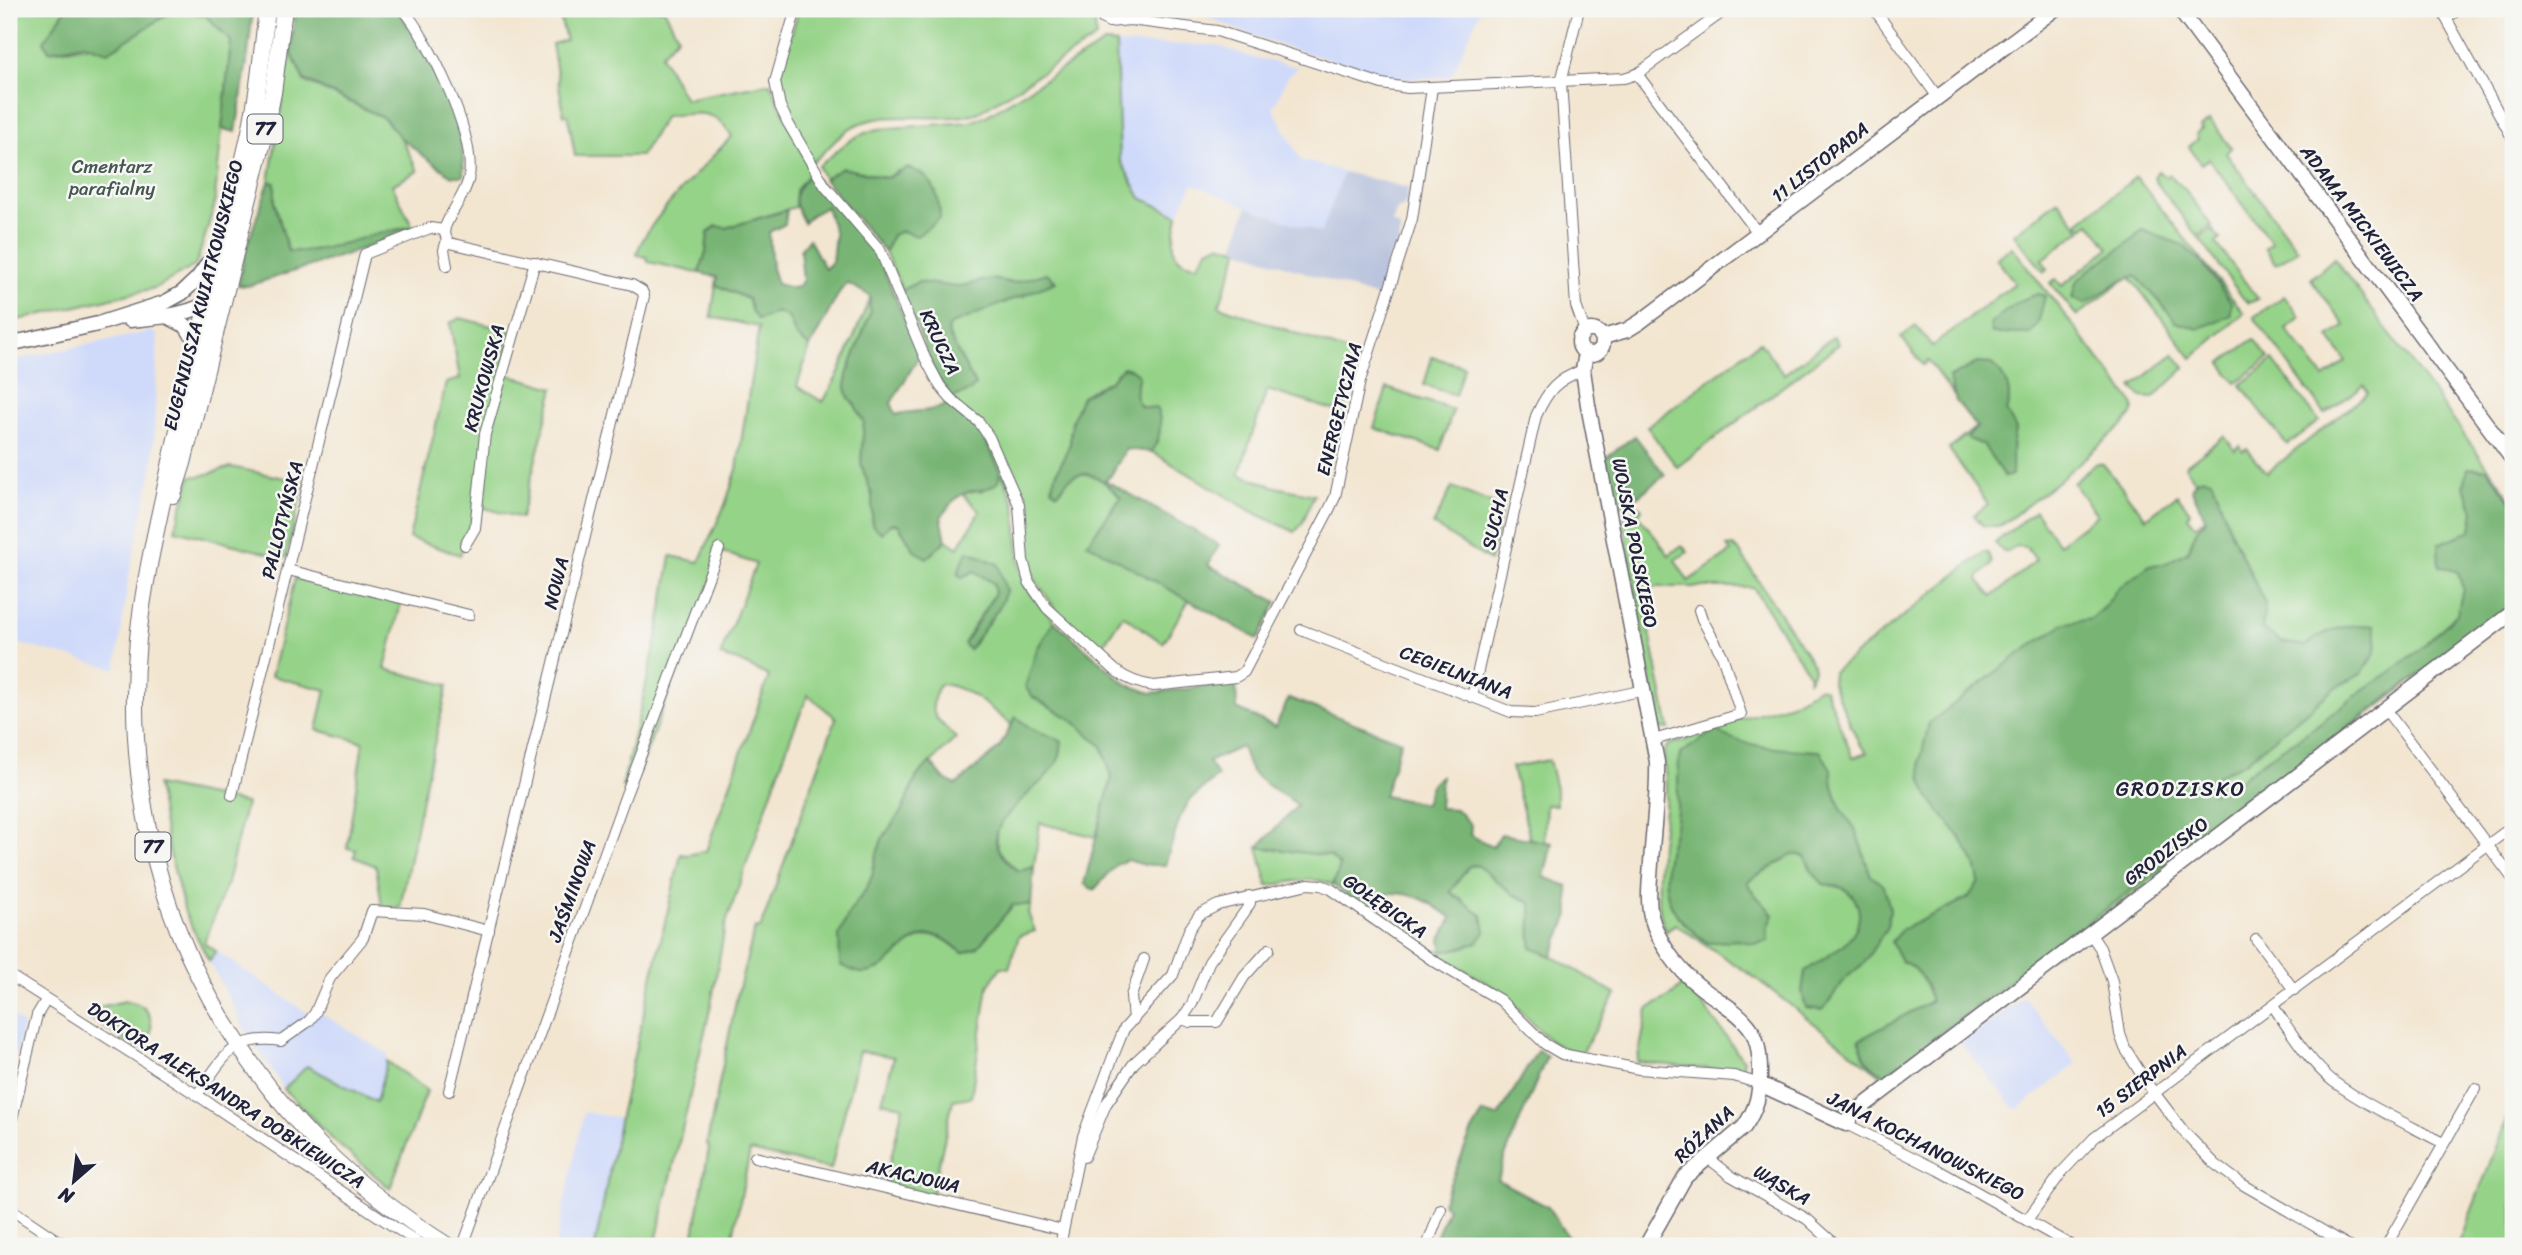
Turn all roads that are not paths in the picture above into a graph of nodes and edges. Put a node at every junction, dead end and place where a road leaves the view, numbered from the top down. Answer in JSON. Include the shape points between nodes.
{"nodes":[{"id":1,"x":267,"y":9,"type":"edge"},
{"id":2,"x":284,"y":9,"type":"edge"},
{"id":3,"x":403,"y":9,"type":"edge"},
{"id":4,"x":796,"y":9,"type":"edge"},
{"id":5,"x":1100,"y":9,"type":"edge"},
{"id":6,"x":1578,"y":9,"type":"edge"},
{"id":7,"x":1727,"y":9,"type":"edge"},
{"id":8,"x":1874,"y":9,"type":"edge"},
{"id":9,"x":2055,"y":9,"type":"edge"},
{"id":10,"x":2179,"y":9,"type":"edge"},
{"id":11,"x":2441,"y":9,"type":"edge"},
{"id":12,"x":2459,"y":9,"type":"edge"},
{"id":13,"x":1714,"y":13,"type":"edge"},
{"id":14,"x":2447,"y":18,"type":"junction"},
{"id":15,"x":1637,"y":74,"type":"junction"},
{"id":16,"x":1561,"y":82,"type":"junction"},
{"id":17,"x":1432,"y":88,"type":"junction"},
{"id":18,"x":1937,"y":96,"type":"junction"},
{"id":19,"x":2513,"y":139,"type":"edge"},
{"id":20,"x":1758,"y":233,"type":"junction"},
{"id":21,"x":445,"y":235,"type":"junction"},
{"id":22,"x":222,"y":244,"type":"junction"},
{"id":23,"x":535,"y":262,"type":"junction"},
{"id":24,"x":447,"y":266,"type":"dead end"},
{"id":25,"x":225,"y":291,"type":"junction"},
{"id":26,"x":207,"y":304,"type":"junction"},
{"id":27,"x":166,"y":309,"type":"junction"},
{"id":28,"x":216,"y":326,"type":"junction"},
{"id":29,"x":1585,"y":331,"type":"junction"},
{"id":30,"x":1603,"y":337,"type":"junction"},
{"id":31,"x":197,"y":343,"type":"junction"},
{"id":32,"x":9,"y":344,"type":"edge"},
{"id":33,"x":1586,"y":353,"type":"junction"},
{"id":34,"x":1583,"y":370,"type":"junction"},
{"id":35,"x":2513,"y":460,"type":"edge"},
{"id":36,"x":465,"y":545,"type":"dead end"},
{"id":37,"x":153,"y":547,"type":"junction"},
{"id":38,"x":719,"y":549,"type":"dead end"},
{"id":39,"x":288,"y":570,"type":"junction"},
{"id":40,"x":1699,"y":610,"type":"dead end"},
{"id":41,"x":2513,"y":612,"type":"edge"},
{"id":42,"x":469,"y":615,"type":"dead end"},
{"id":43,"x":1301,"y":629,"type":"dead end"},
{"id":44,"x":1194,"y":681,"type":"joint"},
{"id":45,"x":1645,"y":690,"type":"junction"},
{"id":46,"x":1472,"y":697,"type":"junction"},
{"id":47,"x":2385,"y":709,"type":"junction"},
{"id":48,"x":1654,"y":740,"type":"junction"},
{"id":49,"x":232,"y":795,"type":"dead end"},
{"id":50,"x":2513,"y":826,"type":"edge"},
{"id":51,"x":2487,"y":845,"type":"junction"},
{"id":52,"x":2513,"y":879,"type":"edge"},
{"id":53,"x":1249,"y":896,"type":"junction"},
{"id":54,"x":489,"y":931,"type":"junction"},
{"id":55,"x":2090,"y":933,"type":"junction"},
{"id":56,"x":2256,"y":939,"type":"dead end"},
{"id":57,"x":1269,"y":949,"type":"dead end"},
{"id":58,"x":1144,"y":959,"type":"dead end"},
{"id":59,"x":9,"y":975,"type":"edge"},
{"id":60,"x":2294,"y":990,"type":"junction"},
{"id":61,"x":46,"y":1000,"type":"junction"},
{"id":62,"x":2273,"y":1006,"type":"junction"},
{"id":63,"x":1182,"y":1019,"type":"junction"},
{"id":64,"x":1133,"y":1020,"type":"junction"},
{"id":65,"x":239,"y":1045,"type":"junction"},
{"id":66,"x":1760,"y":1084,"type":"junction"},
{"id":67,"x":2476,"y":1089,"type":"dead end"},
{"id":68,"x":449,"y":1091,"type":"dead end"},
{"id":69,"x":2154,"y":1093,"type":"junction"},
{"id":70,"x":197,"y":1095,"type":"junction"},
{"id":71,"x":1846,"y":1124,"type":"junction"},
{"id":72,"x":9,"y":1131,"type":"edge"},
{"id":73,"x":2443,"y":1143,"type":"junction"},
{"id":74,"x":755,"y":1157,"type":"dead end"},
{"id":75,"x":1707,"y":1157,"type":"junction"},
{"id":76,"x":1075,"y":1177,"type":"junction"},
{"id":77,"x":9,"y":1208,"type":"edge"},
{"id":78,"x":1441,"y":1209,"type":"dead end"},
{"id":79,"x":2027,"y":1220,"type":"junction"},
{"id":80,"x":1063,"y":1230,"type":"junction"},
{"id":81,"x":57,"y":1244,"type":"edge"},
{"id":82,"x":72,"y":1246,"type":"edge"},
{"id":83,"x":423,"y":1246,"type":"edge"},
{"id":84,"x":448,"y":1246,"type":"edge"},
{"id":85,"x":463,"y":1246,"type":"edge"},
{"id":86,"x":1060,"y":1246,"type":"edge"},
{"id":87,"x":1427,"y":1246,"type":"edge"},
{"id":88,"x":1646,"y":1246,"type":"edge"},
{"id":89,"x":1837,"y":1246,"type":"edge"},
{"id":90,"x":2072,"y":1246,"type":"edge"},
{"id":91,"x":2349,"y":1246,"type":"edge"},
{"id":92,"x":2386,"y":1246,"type":"edge"}],
"edges":[{"from":1,"to":22,"type":"main road","name":"EUGENIUSZA KWIATKOWSKIEGO","number":"77","via":[[252,119]]},
{"from":2,"to":25,"type":"main road","name":"EUGENIUSZA KWIATKOWSKIEGO","number":"77","via":[[270,109]]},
{"from":3,"to":21,"type":"street","via":[[418,28],[448,90],[469,146],[467,185]]},
{"from":4,"to":44,"type":"street","name":"KRUCZA","via":[[775,82],[780,106],[824,186],[880,250],[940,387],[989,437],[1019,505],[1029,582],[1056,617],[1125,678],[1154,686]]},
{"from":5,"to":17,"type":"street","via":[[1109,22],[1129,20],[1217,31],[1382,84]]},
{"from":6,"to":16,"type":"street"},
{"from":7,"to":13,"type":"street"},
{"from":8,"to":18,"type":"street"},
{"from":9,"to":18,"type":"street","name":"11 LISTOPADA"},
{"from":10,"to":35,"type":"street","name":"ADAMA MICKIEWICZA"},
{"from":11,"to":14,"type":"street"},
{"from":12,"to":14,"type":"street"},
{"from":13,"to":15,"type":"street"},
{"from":14,"to":19,"type":"street"},
{"from":15,"to":16,"type":"street"},
{"from":15,"to":20,"type":"street"},
{"from":16,"to":17,"type":"street"},
{"from":16,"to":29,"type":"street","via":[[1576,306]]},
{"from":17,"to":44,"type":"street","name":"ENERGETYCZNA","via":[[1412,219],[1358,391],[1335,497],[1244,672],[1236,677]]},
{"from":18,"to":20,"type":"street","name":"11 LISTOPADA"},
{"from":20,"to":30,"type":"street","name":"11 LISTOPADA","via":[[1633,326]]},
{"from":21,"to":23,"type":"street","name":"NOWA","via":[[462,247]]},
{"from":21,"to":24,"type":"street"},
{"from":21,"to":39,"type":"street","name":"PALLOTYŃSKA","via":[[430,228],[365,254]]},
{"from":22,"to":26,"type":"main road","name":"EUGENIUSZA KWIATKOWSKIEGO","number":"77"},
{"from":22,"to":27,"type":"street","via":[[198,278]]},
{"from":23,"to":36,"type":"street","name":"KRUKOWSKA","via":[[485,434],[475,528]]},
{"from":23,"to":54,"type":"street","name":"NOWA","via":[[632,285],[642,290],[643,296]]},
{"from":25,"to":26,"type":"street"},
{"from":25,"to":28,"type":"main road","name":"EUGENIUSZA KWIATKOWSKIEGO","number":"77"},
{"from":26,"to":27,"type":"street"},
{"from":26,"to":28,"type":"street"},
{"from":26,"to":31,"type":"main road","name":"EUGENIUSZA KWIATKOWSKIEGO","number":"77"},
{"from":27,"to":31,"type":"street"},
{"from":27,"to":32,"type":"street"},
{"from":28,"to":37,"type":"main road","name":"EUGENIUSZA KWIATKOWSKIEGO","number":"77","via":[[183,463]]},
{"from":29,"to":30,"type":"street","via":[[1596,330]]},
{"from":29,"to":33,"type":"street","via":[[1579,344]]},
{"from":30,"to":33,"type":"street","via":[[1598,352]]},
{"from":31,"to":37,"type":"main road","name":"EUGENIUSZA KWIATKOWSKIEGO","number":"77"},
{"from":33,"to":34,"type":"street","name":"WOJSKA POLSKIEGO"},
{"from":34,"to":45,"type":"street","name":"WOJSKA POLSKIEGO"},
{"from":34,"to":46,"type":"street","name":"SUCHA","via":[[1561,379],[1545,396],[1536,416]]},
{"from":37,"to":65,"type":"main road","name":"EUGENIUSZA KWIATKOWSKIEGO","number":"77","via":[[135,677],[137,752],[146,817],[180,933],[207,993]]},
{"from":38,"to":85,"type":"street","name":"JAŚMINOWA"},
{"from":39,"to":42,"type":"street"},
{"from":39,"to":49,"type":"street","name":"PALLOTYŃSKA"},
{"from":40,"to":48,"type":"street","via":[[1723,655],[1741,713]]},
{"from":41,"to":47,"type":"street","name":"GRODZISKO"},
{"from":43,"to":46,"type":"street","name":"CEGIELNIANA"},
{"from":45,"to":46,"type":"street","name":"CEGIELNIANA","via":[[1523,714]]},
{"from":45,"to":48,"type":"street","name":"WOJSKA POLSKIEGO"},
{"from":47,"to":51,"type":"street"},
{"from":47,"to":55,"type":"street","name":"GRODZISKO"},
{"from":48,"to":66,"type":"street","name":"WOJSKA POLSKIEGO","via":[[1658,778],[1651,917],[1689,977],[1749,1026],[1758,1050]]},
{"from":50,"to":51,"type":"street","name":"15 SIERPNIA"},
{"from":51,"to":52,"type":"street"},
{"from":51,"to":60,"type":"street","name":"15 SIERPNIA"},
{"from":53,"to":63,"type":"street","via":[[1250,903],[1209,962]]},
{"from":53,"to":64,"type":"street","name":"GOŁĘBICKA","via":[[1199,915],[1173,975]]},
{"from":53,"to":66,"type":"street","name":"GOŁĘBICKA","via":[[1308,884],[1331,889],[1432,960],[1500,1000],[1545,1044],[1562,1054],[1639,1069],[1734,1076]]},
{"from":54,"to":65,"type":"street","via":[[424,914],[372,911],[363,938],[330,978],[309,1021],[281,1041],[261,1038]]},
{"from":54,"to":68,"type":"street","name":"NOWA"},
{"from":55,"to":69,"type":"street","via":[[2112,981],[2125,1048]]},
{"from":55,"to":71,"type":"street","name":"GRODZISKO","via":[[1853,1114]]},
{"from":56,"to":60,"type":"street"},
{"from":57,"to":63,"type":"street","via":[[1244,977],[1217,1022]]},
{"from":58,"to":64,"type":"street","via":[[1131,996]]},
{"from":59,"to":61,"type":"street","name":"DOKTORA ALEKSANDRA DOBKIEWICZA"},
{"from":60,"to":62,"type":"street","name":"15 SIERPNIA"},
{"from":61,"to":70,"type":"street","name":"DOKTORA ALEKSANDRA DOBKIEWICZA"},
{"from":61,"to":72,"type":"street","via":[[37,1016]]},
{"from":62,"to":69,"type":"street","name":"15 SIERPNIA"},
{"from":62,"to":73,"type":"street","via":[[2305,1052],[2333,1081]]},
{"from":63,"to":76,"type":"street","via":[[1135,1063],[1106,1104]]},
{"from":64,"to":76,"type":"street","name":"GOŁĘBICKA","via":[[1124,1029],[1083,1136]]},
{"from":65,"to":70,"type":"street"},
{"from":65,"to":84,"type":"main road","name":"EUGENIUSZA KWIATKOWSKIEGO","number":"77","via":[[278,1101],[329,1156],[388,1206]]},
{"from":66,"to":71,"type":"street","name":"JANA KOCHANOWSKIEGO"},
{"from":66,"to":75,"type":"street","name":"RÓŻANA","via":[[1757,1106],[1744,1127]]},
{"from":67,"to":73,"type":"street"},
{"from":69,"to":79,"type":"street","name":"15 SIERPNIA","via":[[2094,1138]]},
{"from":69,"to":91,"type":"street","via":[[2215,1164],[2266,1200]]},
{"from":70,"to":83,"type":"street","name":"DOKTORA ALEKSANDRA DOBKIEWICZA"},
{"from":71,"to":79,"type":"street","name":"JANA KOCHANOWSKIEGO"},
{"from":73,"to":92,"type":"street"},
{"from":74,"to":80,"type":"street","name":"AKACJOWA"},
{"from":75,"to":88,"type":"street","name":"RÓŻANA","via":[[1685,1177]]},
{"from":75,"to":89,"type":"street","name":"WĄSKA","via":[[1731,1176],[1807,1219]]},
{"from":76,"to":80,"type":"street","name":"GOŁĘBICKA"},
{"from":77,"to":81,"type":"street"},
{"from":78,"to":87,"type":"street"},
{"from":79,"to":90,"type":"street","name":"JANA KOCHANOWSKIEGO"},
{"from":80,"to":86,"type":"street","name":"GOŁĘBICKA"},
{"from":81,"to":82,"type":"street"}]}
